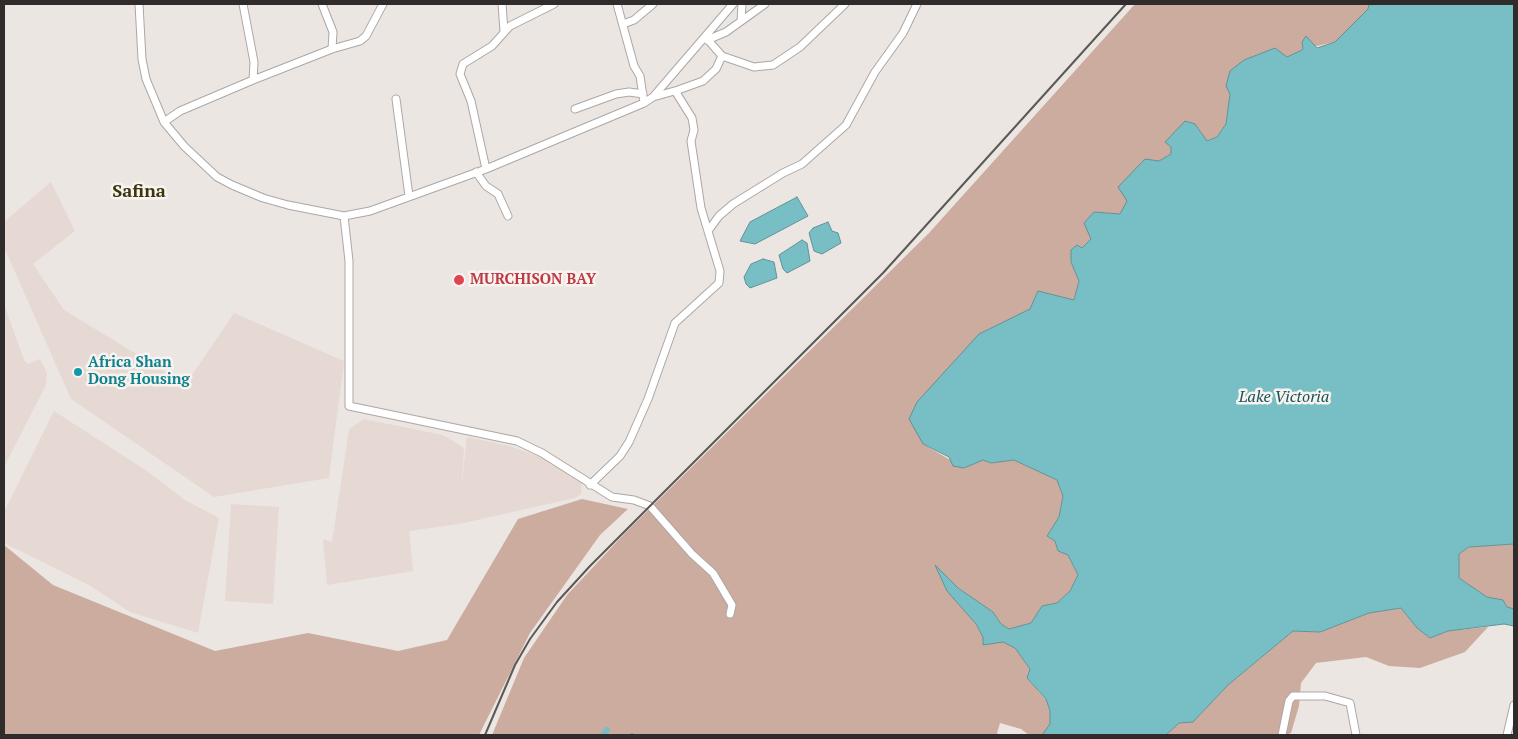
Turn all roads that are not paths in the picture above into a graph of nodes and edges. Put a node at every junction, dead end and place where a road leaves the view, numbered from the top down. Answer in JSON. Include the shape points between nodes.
{"nodes":[{"id":1,"x":139,"y":4,"type":"edge"},
{"id":2,"x":243,"y":4,"type":"edge"},
{"id":3,"x":322,"y":4,"type":"edge"},
{"id":4,"x":383,"y":4,"type":"edge"},
{"id":5,"x":502,"y":4,"type":"edge"},
{"id":6,"x":554,"y":4,"type":"edge"},
{"id":7,"x":617,"y":4,"type":"edge"},
{"id":8,"x":653,"y":4,"type":"edge"},
{"id":9,"x":733,"y":4,"type":"edge"},
{"id":10,"x":742,"y":4,"type":"edge"},
{"id":11,"x":765,"y":4,"type":"edge"},
{"id":12,"x":845,"y":4,"type":"edge"},
{"id":13,"x":917,"y":4,"type":"edge"},
{"id":14,"x":741,"y":21,"type":"junction"},
{"id":15,"x":623,"y":24,"type":"junction"},
{"id":16,"x":504,"y":31,"type":"junction"},
{"id":17,"x":707,"y":40,"type":"junction"},
{"id":18,"x":332,"y":49,"type":"junction"},
{"id":19,"x":722,"y":56,"type":"junction"},
{"id":20,"x":253,"y":80,"type":"junction"},
{"id":21,"x":678,"y":90,"type":"junction"},
{"id":22,"x":643,"y":94,"type":"junction"},
{"id":23,"x":653,"y":97,"type":"junction"},
{"id":24,"x":396,"y":99,"type":"dead end"},
{"id":25,"x":644,"y":103,"type":"junction"},
{"id":26,"x":575,"y":109,"type":"dead end"},
{"id":27,"x":164,"y":122,"type":"junction"},
{"id":28,"x":486,"y":168,"type":"junction"},
{"id":29,"x":476,"y":172,"type":"junction"},
{"id":30,"x":409,"y":196,"type":"junction"},
{"id":31,"x":344,"y":216,"type":"junction"},
{"id":32,"x":508,"y":216,"type":"dead end"},
{"id":33,"x":708,"y":231,"type":"junction"},
{"id":34,"x":590,"y":484,"type":"junction"},
{"id":35,"x":730,"y":614,"type":"dead end"},
{"id":36,"x":1514,"y":705,"type":"edge"},
{"id":37,"x":1282,"y":735,"type":"edge"},
{"id":38,"x":1356,"y":735,"type":"edge"},
{"id":39,"x":1507,"y":735,"type":"edge"}],
"edges":[{"from":1,"to":27,"type":"street","via":[[143,66]]},
{"from":2,"to":20,"type":"street","via":[[254,62]]},
{"from":3,"to":18,"type":"street","via":[[333,32]]},
{"from":4,"to":18,"type":"street","via":[[363,40]]},
{"from":5,"to":16,"type":"street"},
{"from":6,"to":16,"type":"street"},
{"from":7,"to":15,"type":"street"},
{"from":8,"to":15,"type":"street","via":[[634,20]]},
{"from":9,"to":17,"type":"street"},
{"from":10,"to":14,"type":"street"},
{"from":11,"to":14,"type":"street"},
{"from":12,"to":19,"type":"street","via":[[800,47],[773,65],[754,67]]},
{"from":13,"to":33,"type":"street","via":[[903,33],[875,72],[846,125],[802,164],[733,204]]},
{"from":14,"to":17,"type":"street"},
{"from":15,"to":22,"type":"street"},
{"from":16,"to":28,"type":"street","via":[[492,46],[464,62],[460,72],[471,100]]},
{"from":17,"to":19,"type":"street"},
{"from":17,"to":23,"type":"street"},
{"from":18,"to":20,"type":"street"},
{"from":19,"to":21,"type":"street","via":[[703,81]]},
{"from":20,"to":27,"type":"street","via":[[180,110]]},
{"from":21,"to":23,"type":"street"},
{"from":21,"to":33,"type":"street","via":[[693,121],[693,156]]},
{"from":22,"to":25,"type":"street"},
{"from":22,"to":26,"type":"street","via":[[616,94]]},
{"from":23,"to":25,"type":"street"},
{"from":24,"to":30,"type":"street"},
{"from":25,"to":28,"type":"street"},
{"from":27,"to":31,"type":"street","via":[[212,172],[232,185],[279,202]]},
{"from":28,"to":29,"type":"street"},
{"from":29,"to":30,"type":"street"},
{"from":29,"to":32,"type":"street","via":[[486,186],[498,194]]},
{"from":30,"to":31,"type":"street"},
{"from":31,"to":34,"type":"street","via":[[349,280],[349,406],[517,441],[542,452]]},
{"from":33,"to":34,"type":"street","via":[[720,271],[720,283],[675,322],[629,442],[620,456]]},
{"from":34,"to":35,"type":"street","via":[[612,497],[650,506],[713,573],[732,606]]},
{"from":36,"to":39,"type":"street"},
{"from":37,"to":38,"type":"street","via":[[1289,701],[1294,696],[1325,696],[1350,703]]}]}
